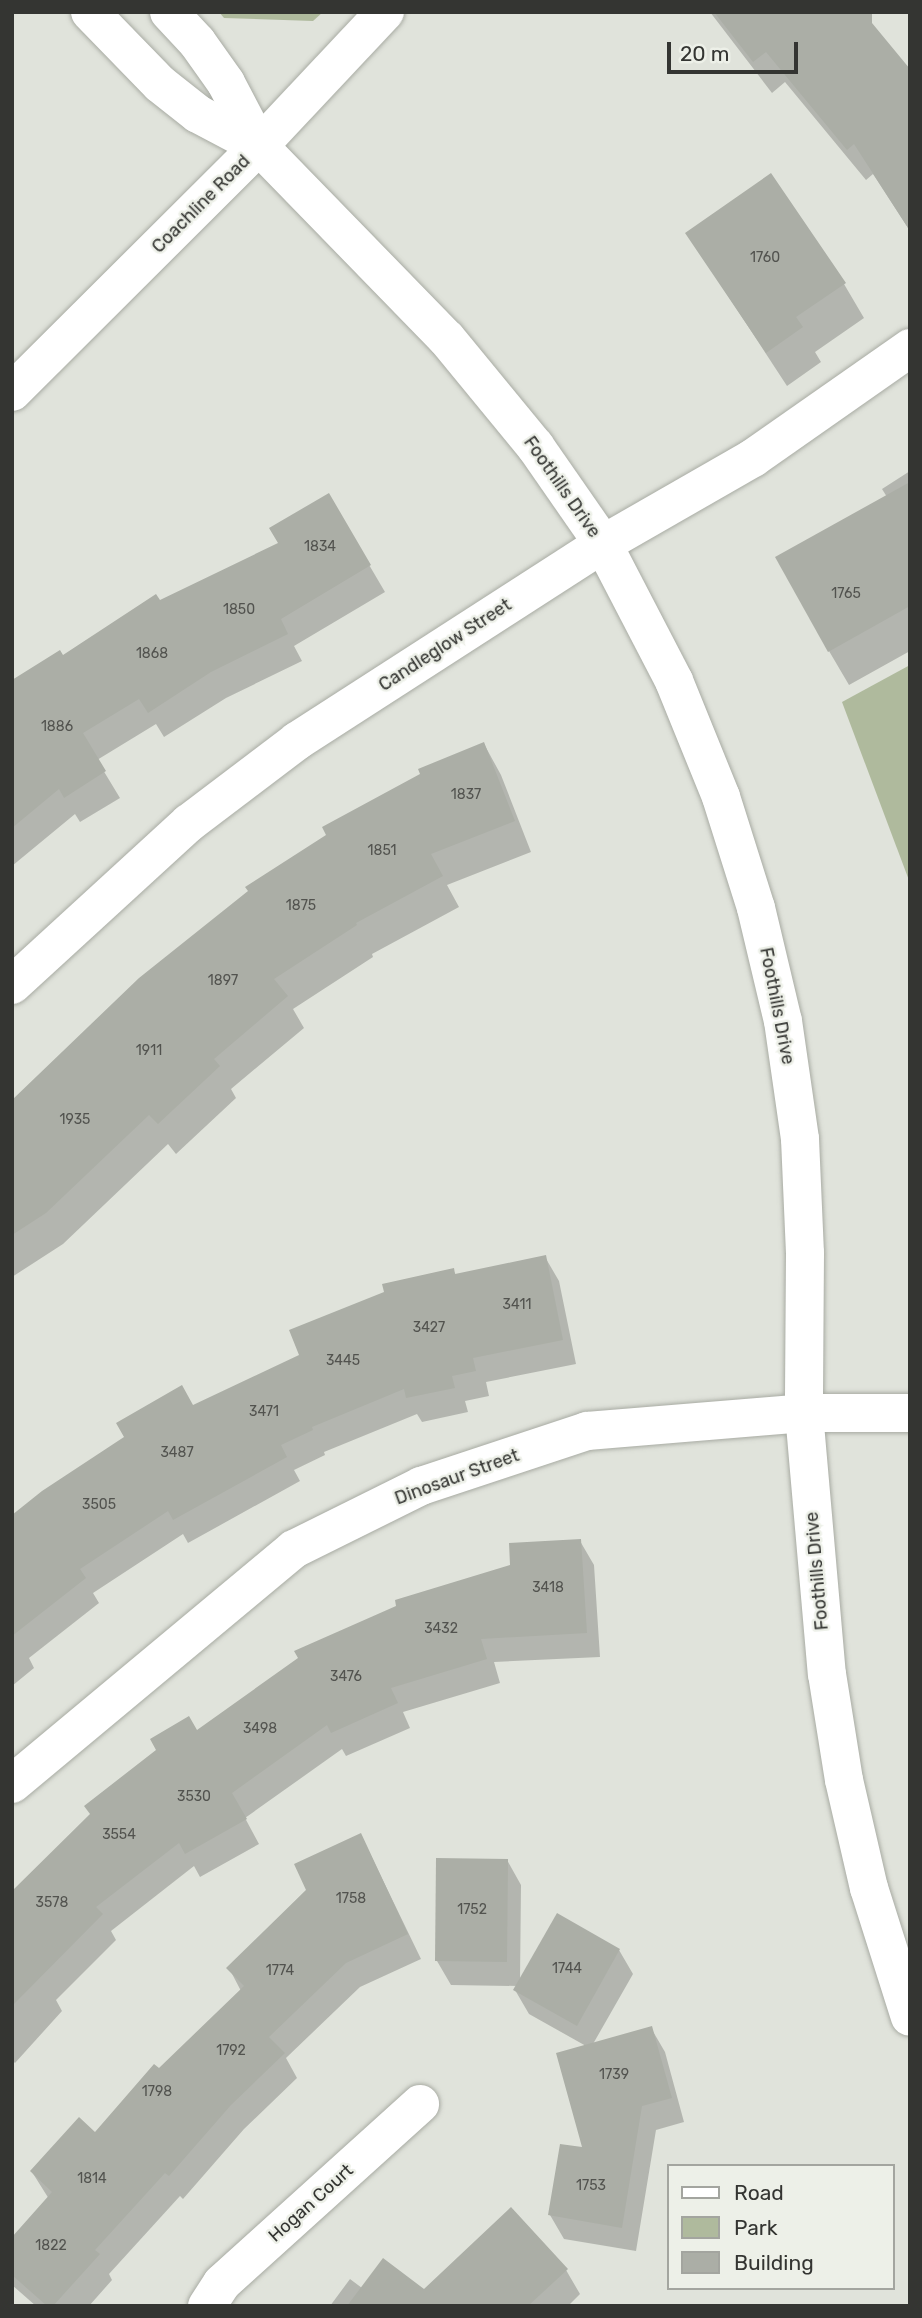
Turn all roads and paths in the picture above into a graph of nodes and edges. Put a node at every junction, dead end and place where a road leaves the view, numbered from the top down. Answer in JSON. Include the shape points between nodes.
{"nodes":[{"id":1,"x":90,"y":12,"type":"edge"},
{"id":2,"x":169,"y":12,"type":"edge"},
{"id":3,"x":385,"y":12,"type":"edge"},
{"id":4,"x":258,"y":146,"type":"junction"},
{"id":5,"x":910,"y":348,"type":"edge"},
{"id":6,"x":12,"y":392,"type":"edge"},
{"id":7,"x":603,"y":544,"type":"junction"},
{"id":8,"x":12,"y":985,"type":"edge"},
{"id":9,"x":804,"y":1413,"type":"junction"},
{"id":10,"x":910,"y":1413,"type":"edge"},
{"id":11,"x":12,"y":1784,"type":"edge"},
{"id":12,"x":910,"y":2017,"type":"edge"},
{"id":13,"x":420,"y":2104,"type":"dead end"},
{"id":14,"x":207,"y":2306,"type":"edge"}],
"edges":[{"from":1,"to":4,"type":"street","via":[[160,85],[198,114]]},
{"from":2,"to":4,"type":"street","via":[[226,83]]},
{"from":3,"to":4,"type":"street","name":"Coachline Road"},
{"from":4,"to":6,"type":"street","name":"Coachline Road"},
{"from":4,"to":7,"type":"street","name":"Foothills Drive","via":[[447,339],[535,446]]},
{"from":5,"to":7,"type":"street","name":"Candleglow Street","via":[[753,458]]},
{"from":7,"to":8,"type":"street","name":"Candleglow Street","via":[[297,741],[189,823]]},
{"from":7,"to":9,"type":"street","name":"Foothills Drive","via":[[674,681],[721,797],[757,908],[783,1021],[800,1152],[806,1278]]},
{"from":9,"to":10,"type":"street","name":"Dinosaur Street"},
{"from":9,"to":11,"type":"street","name":"Dinosaur Street","via":[[587,1431],[421,1486],[294,1549]]},
{"from":9,"to":12,"type":"street","name":"Foothills Drive","via":[[827,1674],[844,1780],[869,1888]]},
{"from":13,"to":14,"type":"street","name":"Hogan Court","via":[[222,2283]]}]}
